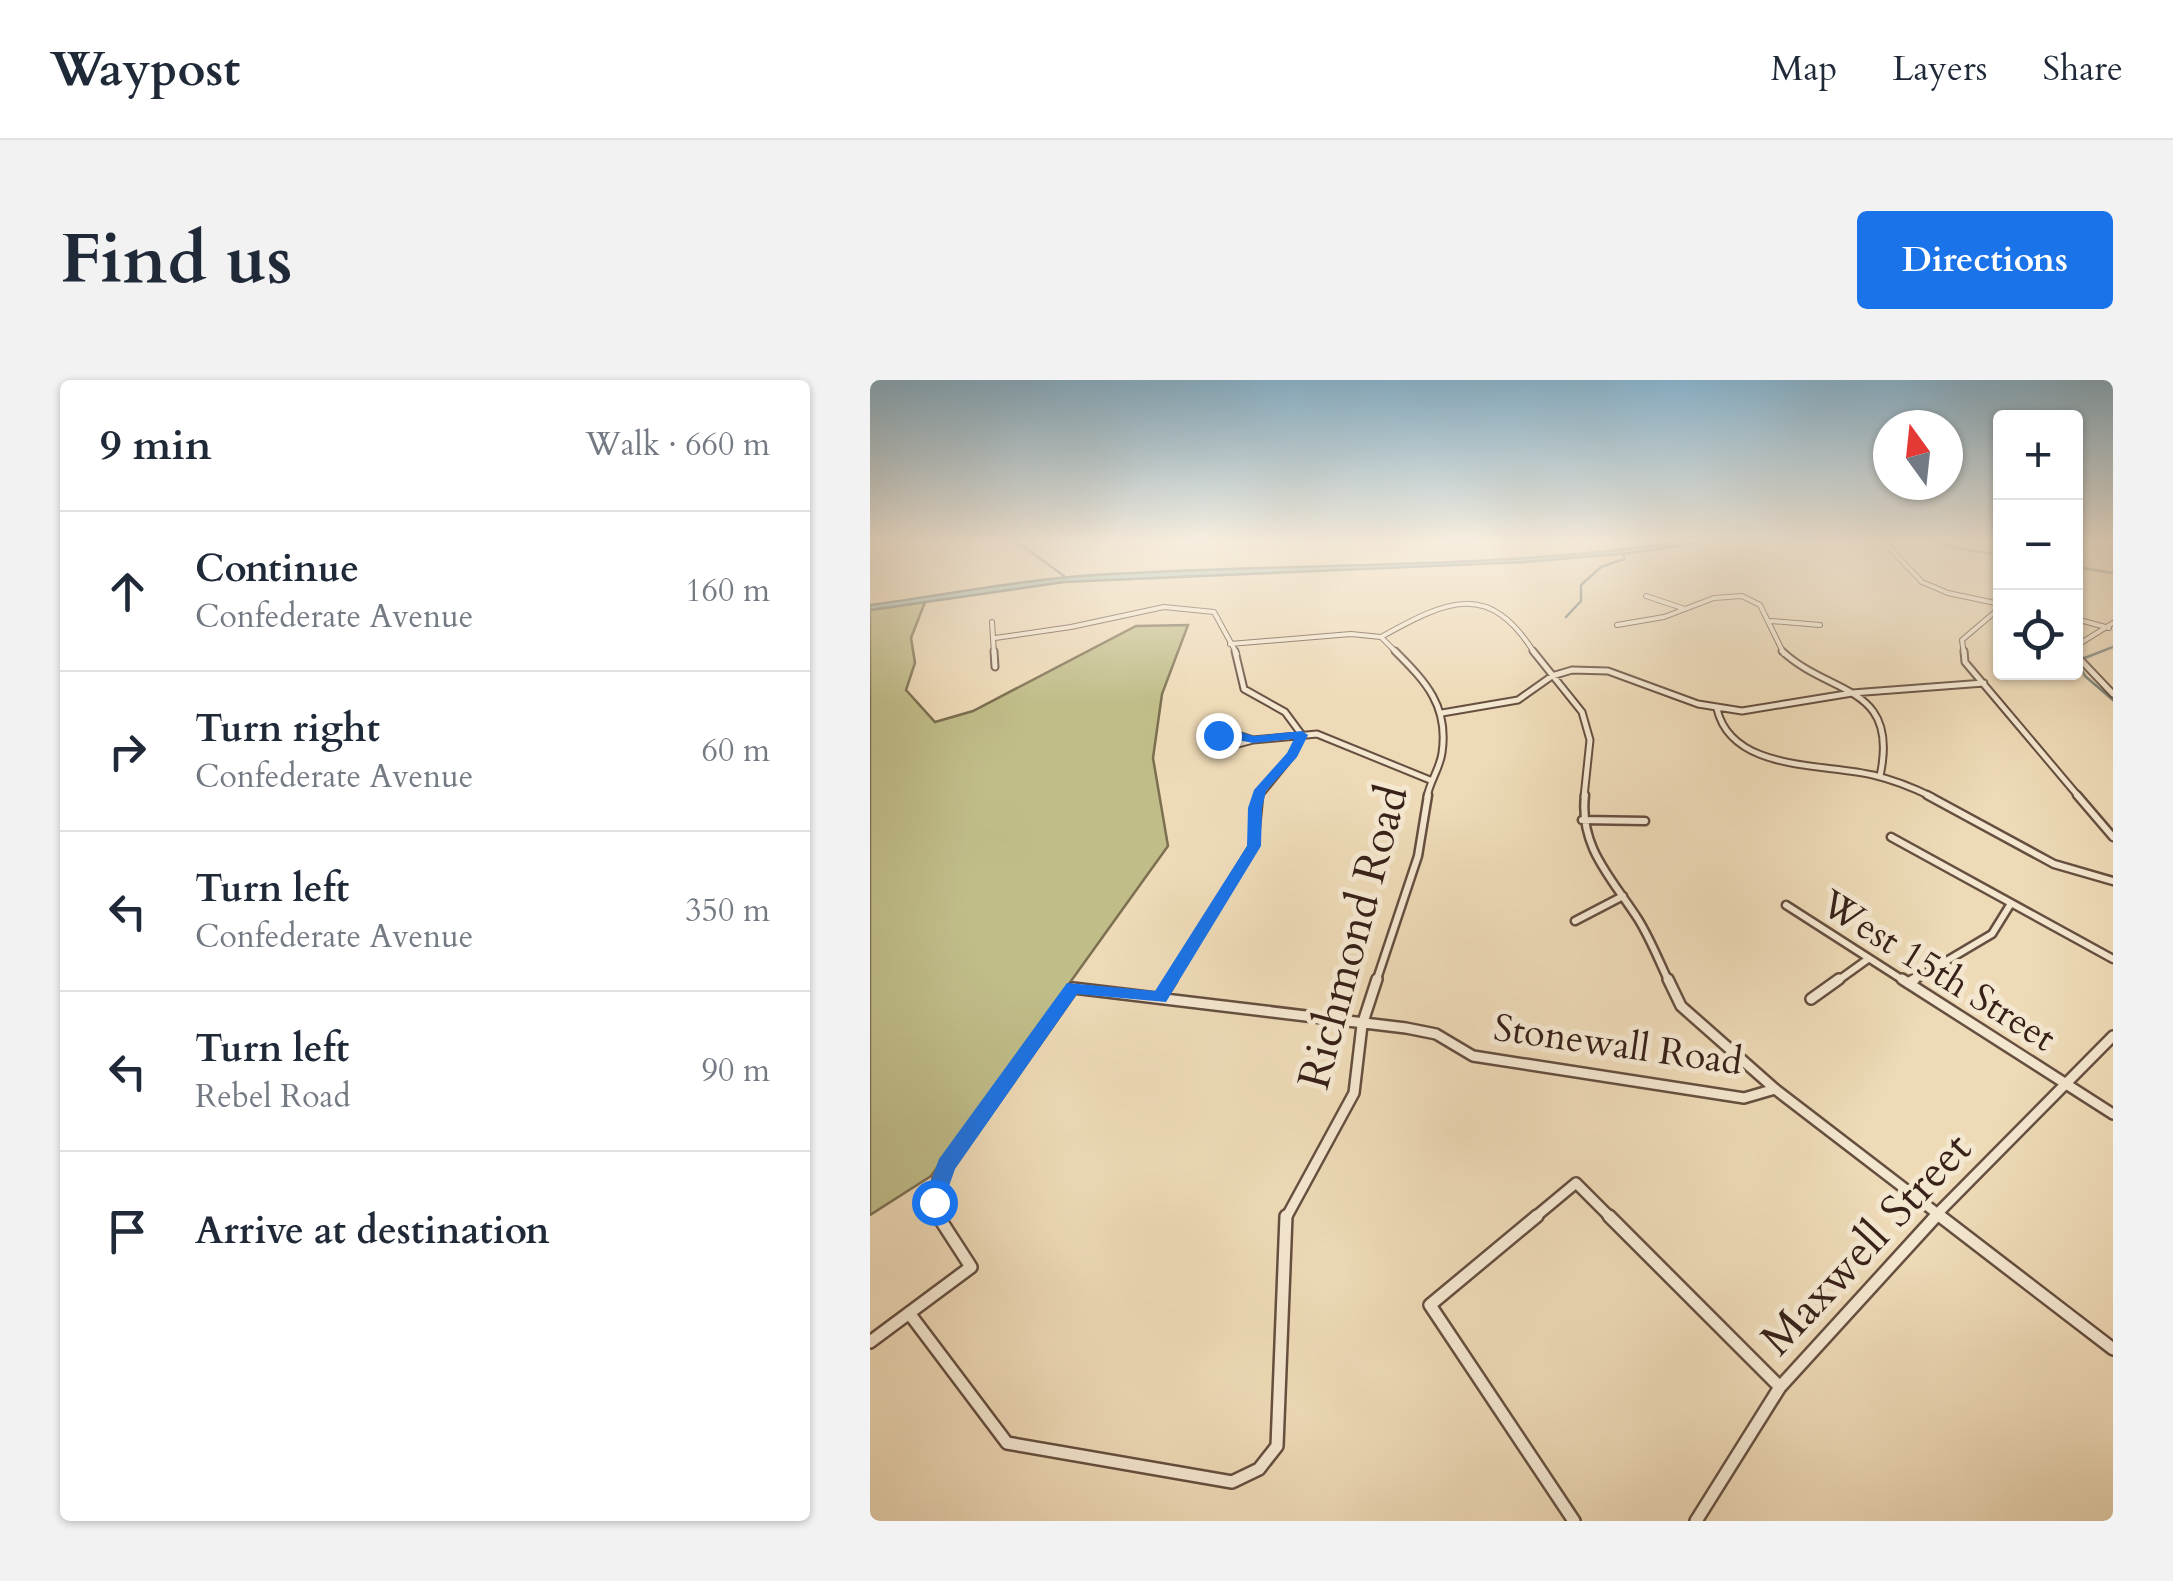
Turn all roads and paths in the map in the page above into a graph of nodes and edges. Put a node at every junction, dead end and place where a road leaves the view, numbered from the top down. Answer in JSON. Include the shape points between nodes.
{"nodes":[{"id":1,"x":1646,"y":596,"type":"dead end"},
{"id":2,"x":1685,"y":609,"type":"junction"},
{"id":3,"x":1993,"y":610,"type":"edge"},
{"id":4,"x":2083,"y":620,"type":"edge"},
{"id":5,"x":1772,"y":621,"type":"junction"},
{"id":6,"x":992,"y":622,"type":"dead end"},
{"id":7,"x":1820,"y":624,"type":"dead end"},
{"id":8,"x":1617,"y":625,"type":"dead end"},
{"id":9,"x":2111,"y":626,"type":"edge"},
{"id":10,"x":1381,"y":637,"type":"junction"},
{"id":11,"x":996,"y":639,"type":"junction"},
{"id":12,"x":2083,"y":642,"type":"edge"},
{"id":13,"x":1230,"y":644,"type":"junction"},
{"id":14,"x":2083,"y":666,"type":"edge"},
{"id":15,"x":996,"y":667,"type":"dead end"},
{"id":16,"x":1552,"y":676,"type":"junction"},
{"id":17,"x":1984,"y":684,"type":"junction"},
{"id":18,"x":1852,"y":693,"type":"junction"},
{"id":19,"x":2113,"y":694,"type":"edge"},
{"id":20,"x":1717,"y":709,"type":"junction"},
{"id":21,"x":1442,"y":713,"type":"junction"},
{"id":22,"x":1302,"y":735,"type":"junction"},
{"id":23,"x":1253,"y":740,"type":"junction"},
{"id":24,"x":1880,"y":776,"type":"junction"},
{"id":25,"x":1430,"y":780,"type":"junction"},
{"id":26,"x":1582,"y":820,"type":"junction"},
{"id":27,"x":1645,"y":822,"type":"dead end"},
{"id":28,"x":1890,"y":837,"type":"dead end"},
{"id":29,"x":2113,"y":837,"type":"edge"},
{"id":30,"x":2113,"y":881,"type":"edge"},
{"id":31,"x":1623,"y":896,"type":"junction"},
{"id":32,"x":1786,"y":905,"type":"dead end"},
{"id":33,"x":2010,"y":905,"type":"junction"},
{"id":34,"x":1575,"y":921,"type":"dead end"},
{"id":35,"x":1868,"y":959,"type":"junction"},
{"id":36,"x":2113,"y":959,"type":"edge"},
{"id":37,"x":1908,"y":983,"type":"junction"},
{"id":38,"x":1160,"y":998,"type":"junction"},
{"id":39,"x":1811,"y":999,"type":"dead end"},
{"id":40,"x":1362,"y":1025,"type":"junction"},
{"id":41,"x":2113,"y":1036,"type":"edge"},
{"id":42,"x":2066,"y":1085,"type":"junction"},
{"id":43,"x":1774,"y":1089,"type":"junction"},
{"id":44,"x":2113,"y":1114,"type":"edge"},
{"id":45,"x":1939,"y":1212,"type":"junction"},
{"id":46,"x":908,"y":1312,"type":"junction"},
{"id":47,"x":870,"y":1342,"type":"edge"},
{"id":48,"x":2113,"y":1349,"type":"edge"},
{"id":49,"x":1780,"y":1387,"type":"junction"},
{"id":50,"x":1574,"y":1521,"type":"edge"},
{"id":51,"x":1696,"y":1521,"type":"edge"}],
"edges":[{"from":1,"to":2,"type":"street"},
{"from":2,"to":5,"type":"street","via":[[1738,595],[1758,601]]},
{"from":2,"to":8,"type":"street"},
{"from":3,"to":17,"type":"street","via":[[1960,646]]},
{"from":4,"to":9,"type":"street"},
{"from":5,"to":7,"type":"street"},
{"from":5,"to":18,"type":"street","via":[[1784,655]]},
{"from":6,"to":11,"type":"street"},
{"from":9,"to":12,"type":"street"},
{"from":10,"to":13,"type":"street"},
{"from":10,"to":16,"type":"street","via":[[1441,606],[1488,606],[1516,625]]},
{"from":10,"to":21,"type":"street","via":[[1430,686]]},
{"from":11,"to":13,"type":"street","via":[[1186,605],[1214,612]]},
{"from":11,"to":15,"type":"street"},
{"from":13,"to":22,"type":"street","via":[[1244,690],[1293,716]]},
{"from":14,"to":19,"type":"street"},
{"from":16,"to":20,"type":"street","via":[[1608,671]]},
{"from":16,"to":21,"type":"street","via":[[1518,700]]},
{"from":16,"to":26,"type":"street","via":[[1582,712],[1590,740]]},
{"from":17,"to":18,"type":"street"},
{"from":17,"to":29,"type":"street"},
{"from":18,"to":20,"type":"street","via":[[1761,710]]},
{"from":18,"to":24,"type":"street","via":[[1887,736]]},
{"from":20,"to":24,"type":"street","via":[[1719,724],[1764,757]]},
{"from":21,"to":25,"type":"street","name":"Richmond Road","via":[[1442,756]]},
{"from":22,"to":23,"type":"street"},
{"from":22,"to":25,"type":"street","via":[[1325,736]]},
{"from":22,"to":38,"type":"street","via":[[1260,790],[1254,846]]},
{"from":23,"to":23,"type":"street","via":[[1222,748],[1215,742],[1229,732]]},
{"from":24,"to":30,"type":"street","via":[[1954,806],[2056,865]]},
{"from":25,"to":40,"type":"street","name":"Richmond Road","via":[[1418,856]]},
{"from":26,"to":27,"type":"street"},
{"from":26,"to":31,"type":"street","via":[[1596,860]]},
{"from":28,"to":33,"type":"street"},
{"from":31,"to":34,"type":"street"},
{"from":31,"to":43,"type":"street","via":[[1680,1006]]},
{"from":32,"to":35,"type":"street","name":"West 15th Street"},
{"from":33,"to":36,"type":"street"},
{"from":33,"to":37,"type":"street","via":[[1992,934]]},
{"from":35,"to":37,"type":"street","name":"West 15th Street"},
{"from":35,"to":39,"type":"street"},
{"from":37,"to":42,"type":"street","name":"West 15th Street"},
{"from":38,"to":40,"type":"street","name":"Stonewall Road"},
{"from":38,"to":46,"type":"street","name":"Stonewall Road","via":[[1073,988],[938,1180],[936,1217],[971,1267]]},
{"from":40,"to":43,"type":"street","name":"Stonewall Road","via":[[1436,1034],[1473,1056],[1744,1098]]},
{"from":40,"to":46,"type":"street","name":"Richmond Road","via":[[1354,1093],[1286,1214],[1277,1446],[1250,1477],[1232,1482],[1007,1443]]},
{"from":41,"to":42,"type":"street","name":"Maxwell Street"},
{"from":42,"to":44,"type":"street","name":"West 15th Street"},
{"from":42,"to":45,"type":"street","name":"Maxwell Street"},
{"from":43,"to":45,"type":"street"},
{"from":45,"to":48,"type":"street"},
{"from":45,"to":49,"type":"street","name":"Maxwell Street"},
{"from":46,"to":47,"type":"street"},
{"from":49,"to":50,"type":"street","via":[[1576,1183],[1430,1305]]},
{"from":49,"to":51,"type":"street","name":"Maxwell Street"}]}
